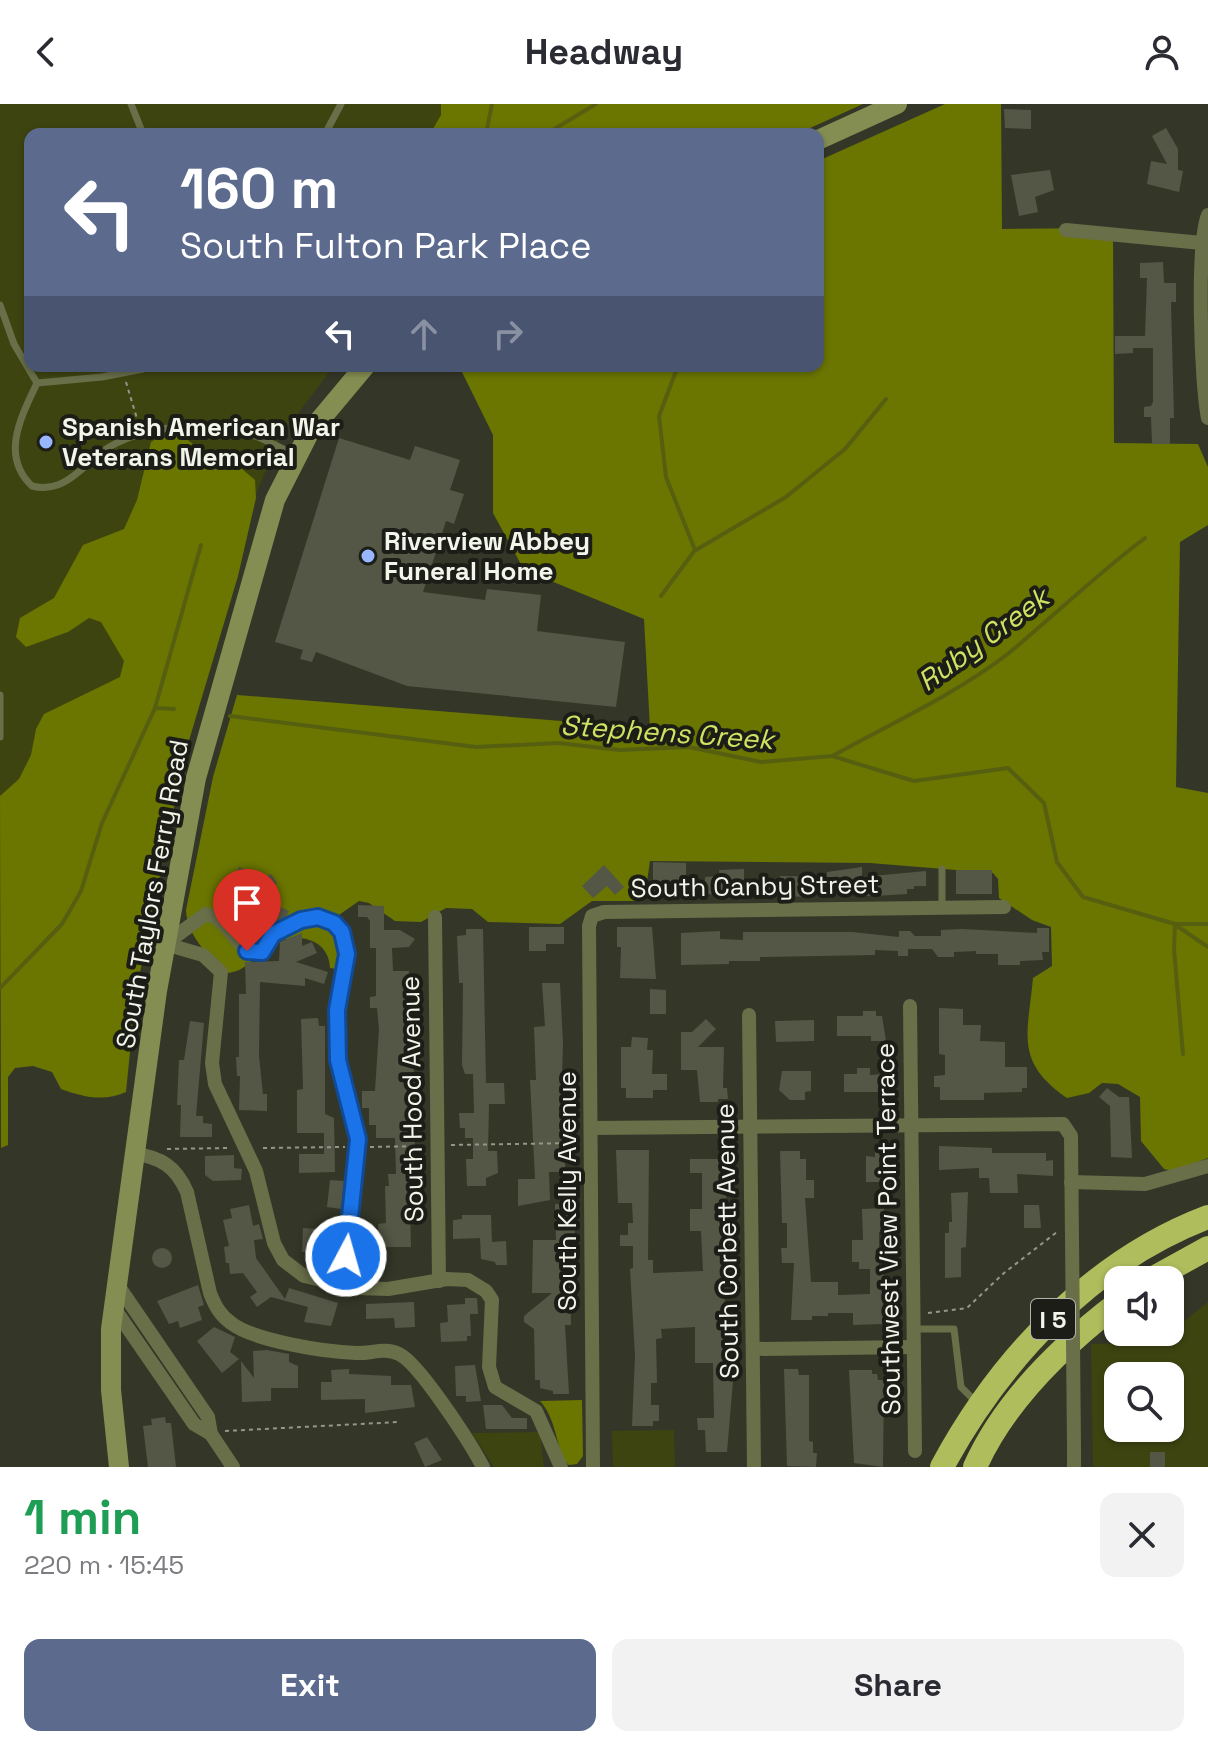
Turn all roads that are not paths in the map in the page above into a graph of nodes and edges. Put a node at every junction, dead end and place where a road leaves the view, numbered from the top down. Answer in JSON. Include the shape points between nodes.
{"nodes":[{"id":1,"x":131,"y":104,"type":"edge"},
{"id":2,"x":341,"y":104,"type":"edge"},
{"id":3,"x":897,"y":104,"type":"edge"},
{"id":4,"x":141,"y":128,"type":"edge"},
{"id":5,"x":328,"y":128,"type":"edge"},
{"id":6,"x":824,"y":137,"type":"edge"},
{"id":7,"x":1208,"y":215,"type":"edge"},
{"id":8,"x":1066,"y":230,"type":"dead end"},
{"id":9,"x":1202,"y":243,"type":"junction"},
{"id":10,"x":0,"y":305,"type":"edge"},
{"id":11,"x":24,"y":361,"type":"edge"},
{"id":12,"x":31,"y":372,"type":"edge"},
{"id":13,"x":131,"y":372,"type":"edge"},
{"id":14,"x":360,"y":372,"type":"edge"},
{"id":15,"x":37,"y":383,"type":"junction"},
{"id":16,"x":1208,"y":418,"type":"edge"},
{"id":17,"x":295,"y":455,"type":"junction"},
{"id":18,"x":0,"y":695,"type":"edge"},
{"id":19,"x":0,"y":737,"type":"edge"},
{"id":20,"x":942,"y":869,"type":"dead end"},
{"id":21,"x":942,"y":907,"type":"junction"},
{"id":22,"x":1004,"y":907,"type":"dead end"},
{"id":23,"x":592,"y":916,"type":"joint"},
{"id":24,"x":435,"y":917,"type":"dead end"},
{"id":25,"x":165,"y":944,"type":"junction"},
{"id":26,"x":910,"y":1006,"type":"dead end"},
{"id":27,"x":749,"y":1015,"type":"dead end"},
{"id":28,"x":911,"y":1123,"type":"junction"},
{"id":29,"x":749,"y":1125,"type":"junction"},
{"id":30,"x":591,"y":1128,"type":"junction"},
{"id":31,"x":135,"y":1154,"type":"junction"},
{"id":32,"x":1208,"y":1166,"type":"edge"},
{"id":33,"x":1071,"y":1182,"type":"junction"},
{"id":34,"x":1208,"y":1217,"type":"edge"},
{"id":35,"x":1208,"y":1248,"type":"edge"},
{"id":36,"x":1175,"y":1266,"type":"edge"},
{"id":37,"x":439,"y":1281,"type":"junction"},
{"id":38,"x":117,"y":1284,"type":"junction"},
{"id":39,"x":343,"y":1286,"type":"junction"},
{"id":40,"x":114,"y":1308,"type":"junction"},
{"id":41,"x":1104,"y":1315,"type":"edge"},
{"id":42,"x":913,"y":1329,"type":"junction"},
{"id":43,"x":914,"y":1347,"type":"junction"},
{"id":44,"x":753,"y":1349,"type":"junction"},
{"id":45,"x":979,"y":1405,"type":"junction"},
{"id":46,"x":211,"y":1434,"type":"junction"},
{"id":47,"x":915,"y":1451,"type":"dead end"},
{"id":48,"x":119,"y":1467,"type":"edge"},
{"id":49,"x":233,"y":1467,"type":"edge"},
{"id":50,"x":483,"y":1467,"type":"edge"},
{"id":51,"x":561,"y":1467,"type":"edge"},
{"id":52,"x":593,"y":1467,"type":"edge"},
{"id":53,"x":754,"y":1467,"type":"edge"},
{"id":54,"x":942,"y":1467,"type":"edge"},
{"id":55,"x":975,"y":1467,"type":"edge"},
{"id":56,"x":1074,"y":1467,"type":"edge"}],
"edges":[{"from":1,"to":4,"type":"lane"},
{"from":2,"to":5,"type":"lane"},
{"from":3,"to":6,"type":"main road"},
{"from":7,"to":9,"type":"street"},
{"from":8,"to":9,"type":"street"},
{"from":9,"to":16,"type":"street"},
{"from":10,"to":11,"type":"lane"},
{"from":12,"to":15,"type":"lane"},
{"from":13,"to":15,"type":"lane"},
{"from":14,"to":17,"type":"main road","name":"South Taylors Ferry Road"},
{"from":15,"to":17,"type":"lane","via":[[11,444],[13,464],[32,486],[57,486],[111,447],[176,428],[221,427]]},
{"from":17,"to":25,"type":"main road","name":"South Taylors Ferry Road","via":[[265,528],[219,687]]},
{"from":18,"to":19,"type":"lane"},
{"from":20,"to":21,"type":"lane"},
{"from":21,"to":22,"type":"street","name":"South Canby Street"},
{"from":21,"to":23,"type":"street","name":"South Canby Street"},
{"from":23,"to":30,"type":"street","name":"South Kelly Avenue"},
{"from":24,"to":37,"type":"street","name":"South Hood Avenue"},
{"from":25,"to":31,"type":"main road","name":"South Taylors Ferry Road"},
{"from":25,"to":39,"type":"street","via":[[203,955],[221,972],[213,1073],[260,1183],[278,1253],[295,1271]]},
{"from":25,"to":39,"type":"street","via":[[209,914],[255,954],[265,949],[273,934],[309,918],[334,923],[345,940],[338,1060],[358,1139]]},
{"from":26,"to":28,"type":"street","name":"Southwest View Point Terrace"},
{"from":27,"to":29,"type":"street","name":"South Corbett Avenue"},
{"from":28,"to":29,"type":"street"},
{"from":28,"to":33,"type":"street","via":[[1067,1127]]},
{"from":28,"to":42,"type":"street","name":"Southwest View Point Terrace"},
{"from":29,"to":30,"type":"street"},
{"from":29,"to":44,"type":"street","name":"South Corbett Avenue"},
{"from":30,"to":52,"type":"street","name":"South Kelly Avenue"},
{"from":31,"to":38,"type":"main road","name":"South Taylors Ferry Road"},
{"from":31,"to":50,"type":"street","via":[[157,1158],[174,1170],[187,1192],[210,1293],[221,1314],[249,1333],[310,1347],[402,1355]]},
{"from":32,"to":33,"type":"street","via":[[1145,1184]]},
{"from":33,"to":56,"type":"street","bridge":true},
{"from":34,"to":45,"type":"highway","number":"I 5","via":[[1154,1242],[1106,1274],[1039,1333]]},
{"from":35,"to":36,"type":"highway"},
{"from":37,"to":39,"type":"street","via":[[388,1289]]},
{"from":37,"to":51,"type":"street","via":[[468,1280],[492,1300],[489,1367],[495,1387],[536,1411]]},
{"from":38,"to":40,"type":"main road","name":"South Taylors Ferry Road"},
{"from":38,"to":46,"type":"street","via":[[208,1417]]},
{"from":40,"to":46,"type":"street","via":[[194,1424]]},
{"from":40,"to":48,"type":"main road","name":"South Taylors Ferry Road","via":[[110,1366]]},
{"from":41,"to":55,"type":"highway","number":"I 5","via":[[1019,1398]]},
{"from":42,"to":43,"type":"street","name":"Southwest View Point Terrace"},
{"from":42,"to":45,"type":"lane","via":[[954,1329],[961,1387]]},
{"from":43,"to":44,"type":"street"},
{"from":43,"to":47,"type":"street","name":"Southwest View Point Terrace"},
{"from":44,"to":53,"type":"street","name":"South Corbett Avenue"},
{"from":45,"to":54,"type":"highway","number":"I 5"},
{"from":46,"to":49,"type":"street"}]}
